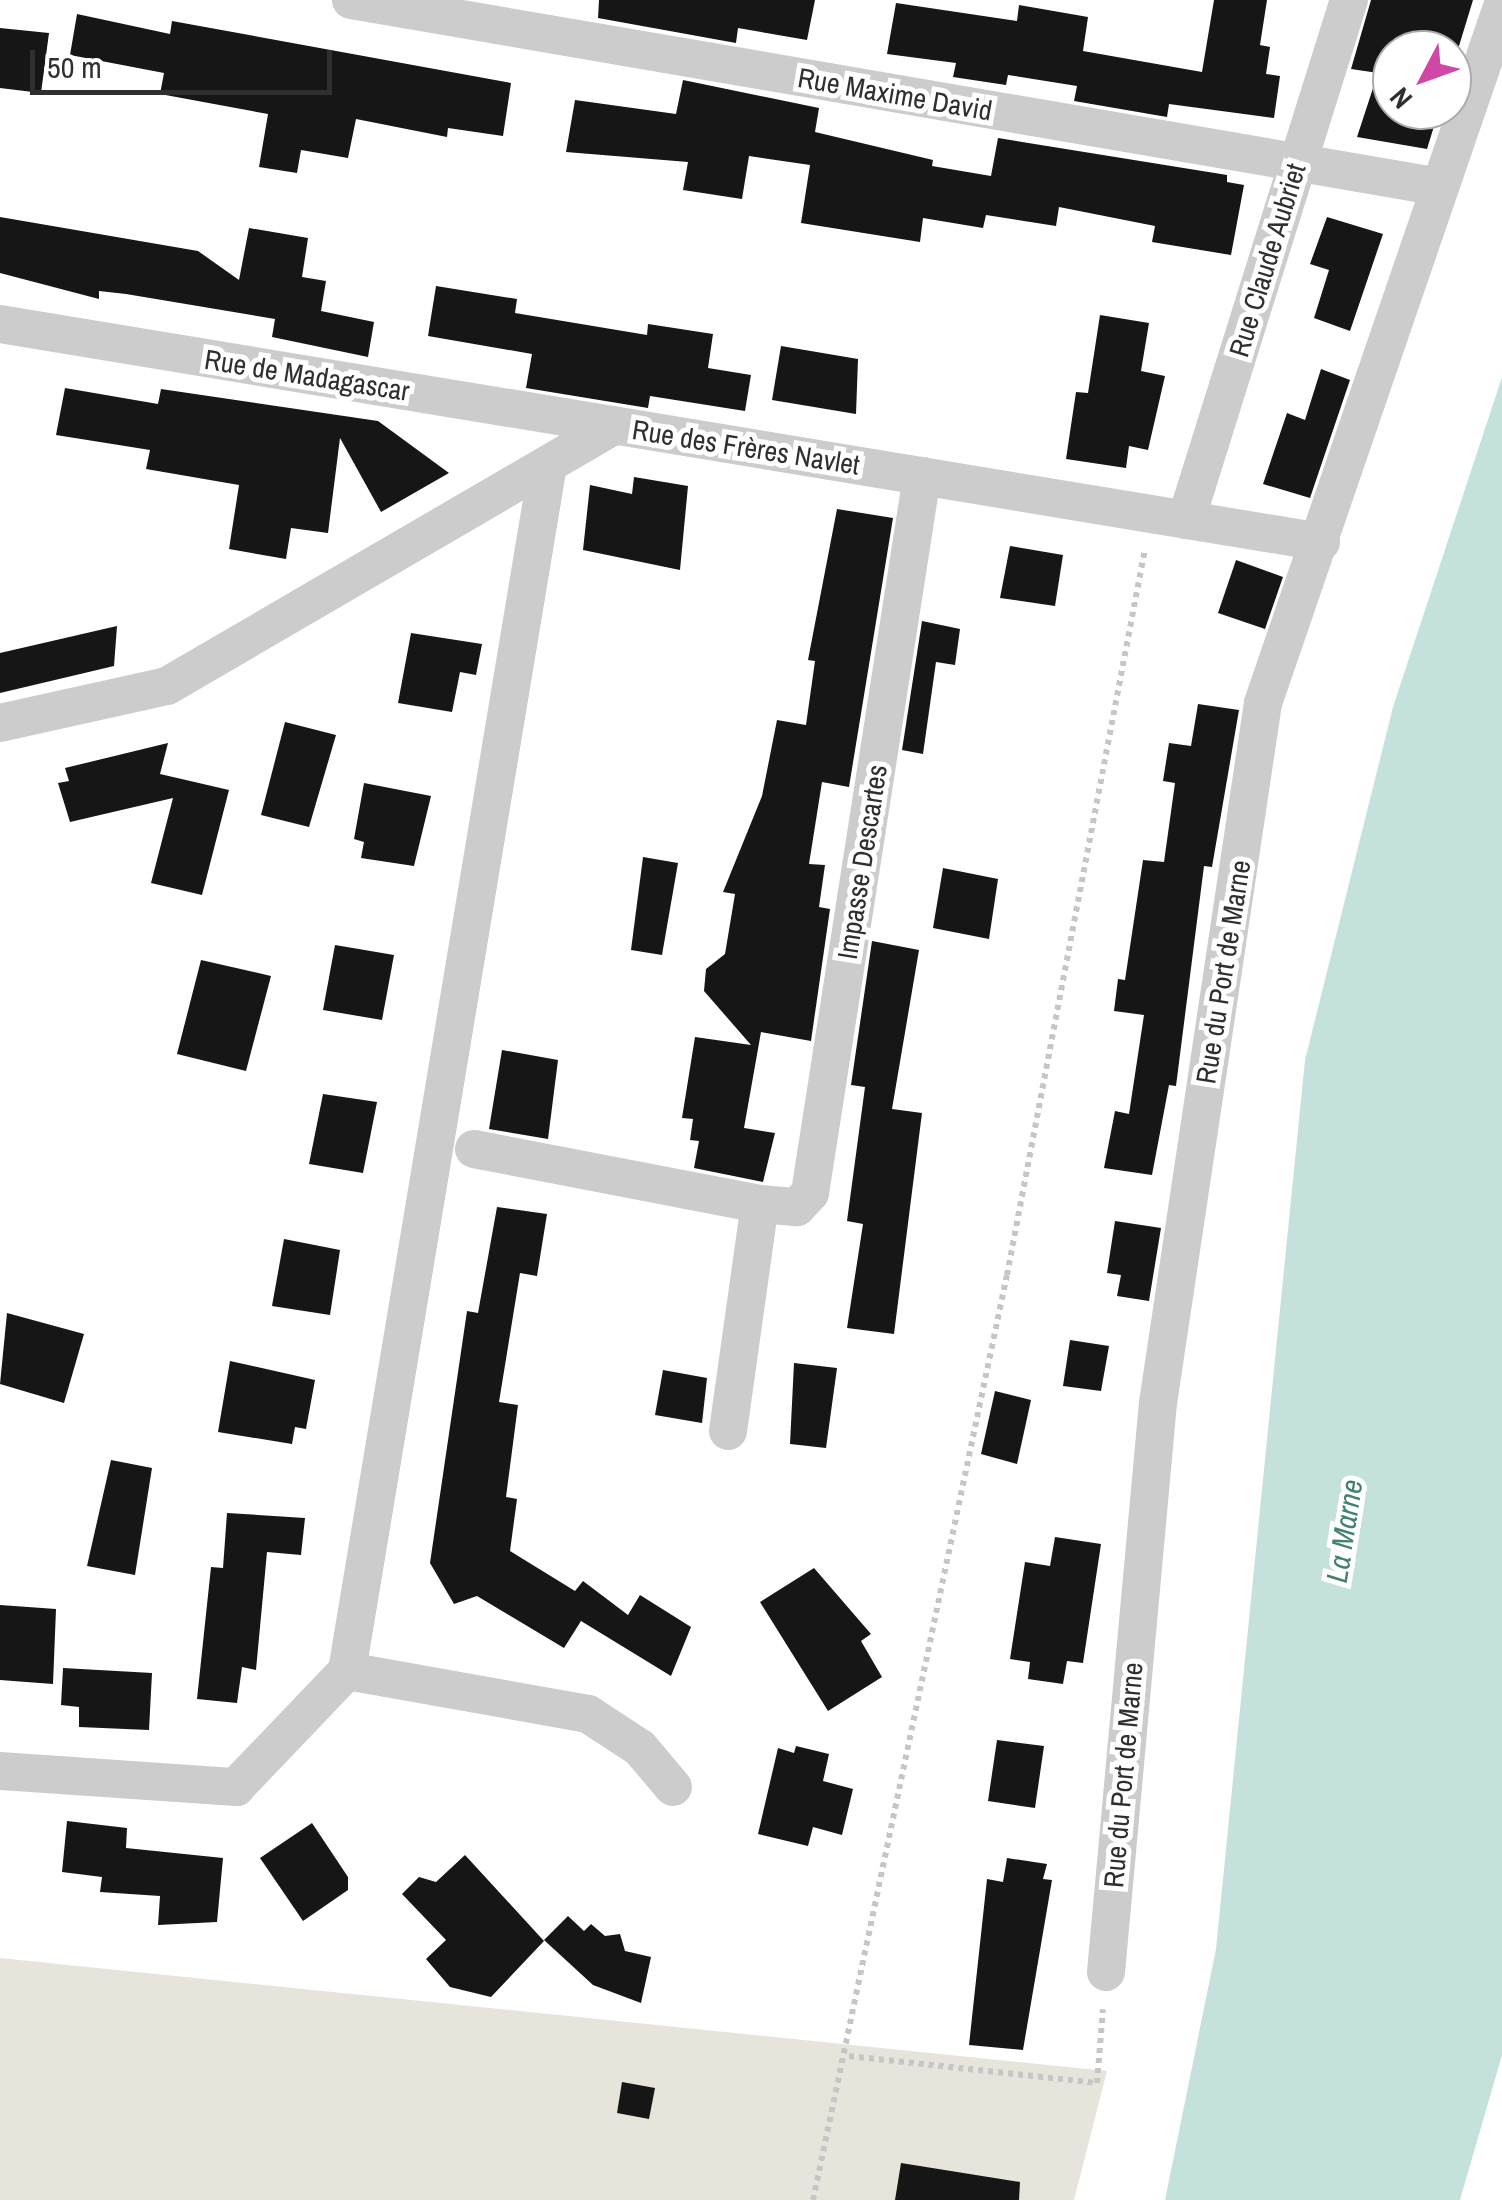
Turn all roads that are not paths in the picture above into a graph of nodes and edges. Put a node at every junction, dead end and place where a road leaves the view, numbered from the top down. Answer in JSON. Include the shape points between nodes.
{"nodes":[{"id":1,"x":351,"y":0,"type":"edge"},
{"id":2,"x":1348,"y":0,"type":"edge"},
{"id":3,"x":1502,"y":8,"type":"edge"},
{"id":4,"x":1297,"y":163,"type":"junction"},
{"id":5,"x":1440,"y":188,"type":"junction"},
{"id":6,"x":0,"y":324,"type":"edge"},
{"id":7,"x":615,"y":426,"type":"junction"},
{"id":8,"x":548,"y":465,"type":"junction"},
{"id":9,"x":922,"y":476,"type":"junction"},
{"id":10,"x":1169,"y":517,"type":"junction"},
{"id":11,"x":1321,"y":542,"type":"junction"},
{"id":12,"x":0,"y":722,"type":"edge"},
{"id":13,"x":474,"y":1149,"type":"dead end"},
{"id":14,"x":760,"y":1204,"type":"junction"},
{"id":15,"x":728,"y":1431,"type":"dead end"},
{"id":16,"x":347,"y":1671,"type":"junction"},
{"id":17,"x":0,"y":1772,"type":"edge"},
{"id":18,"x":672,"y":1786,"type":"dead end"},
{"id":19,"x":1106,"y":1972,"type":"road end"}],
"edges":[{"from":1,"to":4,"type":"street","name":"Rue Maxime David"},
{"from":2,"to":4,"type":"street","name":"Rue Claude Aubriet"},
{"from":3,"to":5,"type":"street","name":"Rue du Port de Marne"},
{"from":4,"to":5,"type":"street","name":"Rue Maxime David"},
{"from":4,"to":10,"type":"street","name":"Rue Claude Aubriet"},
{"from":5,"to":11,"type":"street","name":"Rue du Port de Marne"},
{"from":6,"to":7,"type":"street","name":"Rue de Madagascar"},
{"from":7,"to":8,"type":"street","name":"Rue des Frères Navlet"},
{"from":7,"to":9,"type":"street","name":"Rue des Frères Navlet"},
{"from":8,"to":12,"type":"street","name":"Rue des Frères Navlet","via":[[167,686]]},
{"from":8,"to":16,"type":"street"},
{"from":9,"to":10,"type":"street","name":"Rue des Frères Navlet"},
{"from":9,"to":14,"type":"street","name":"Impasse Descartes","via":[[810,1193],[796,1206]]},
{"from":10,"to":11,"type":"street","name":"Rue des Frères Navlet"},
{"from":11,"to":19,"type":"street","name":"Rue du Port de Marne","via":[[1263,703],[1158,1402]]},
{"from":13,"to":14,"type":"street","name":"Impasse Descartes"},
{"from":14,"to":15,"type":"street"},
{"from":16,"to":17,"type":"street","via":[[236,1788]]},
{"from":16,"to":18,"type":"street","via":[[588,1714],[640,1748]]}]}
